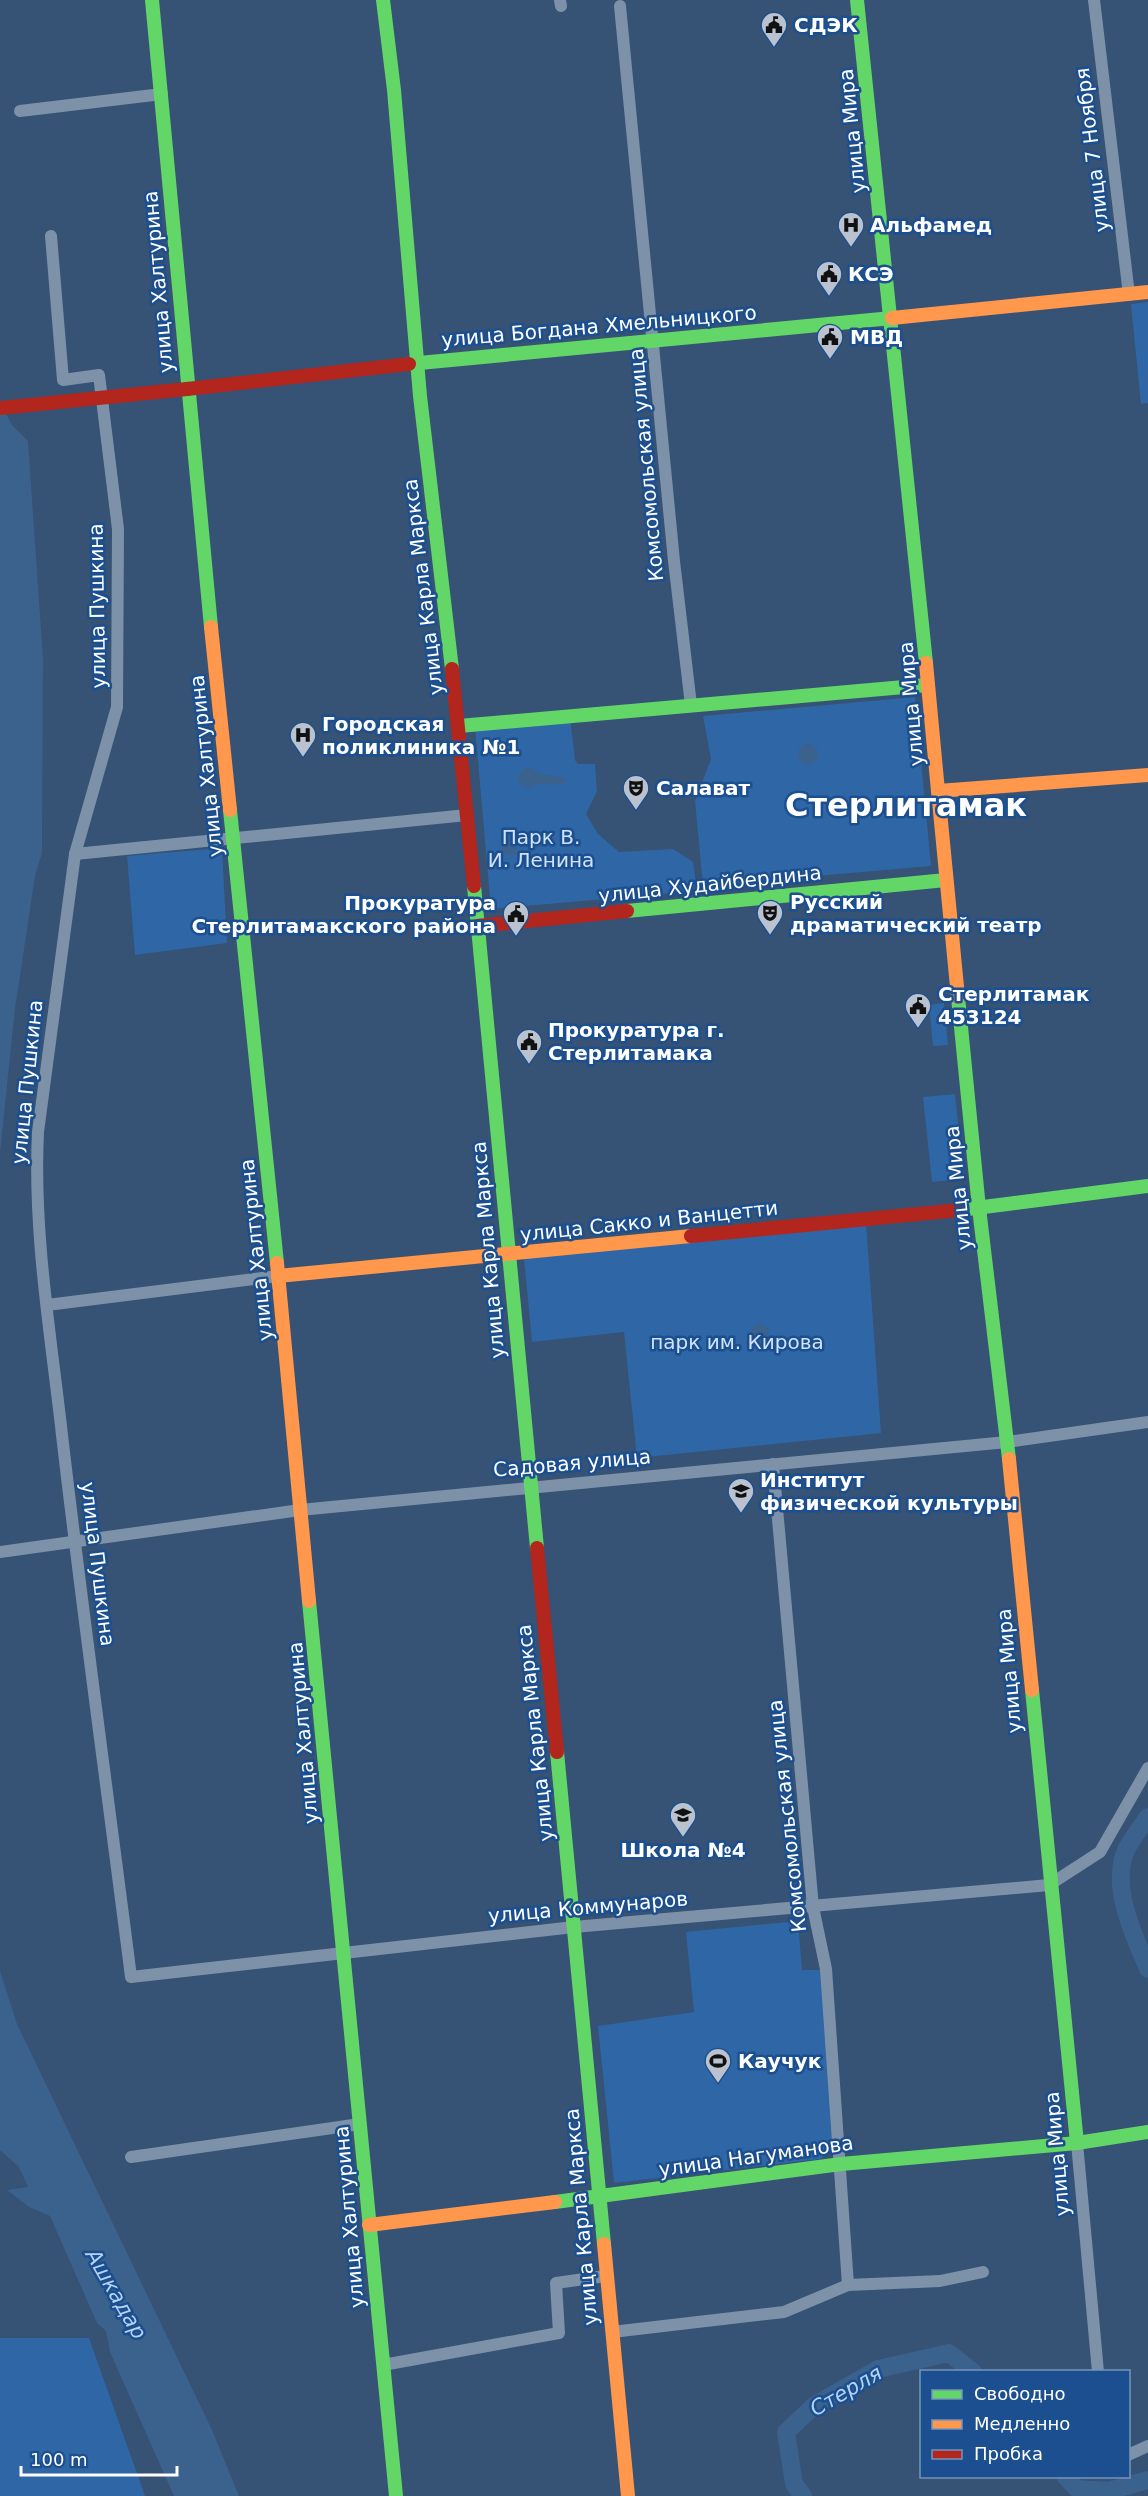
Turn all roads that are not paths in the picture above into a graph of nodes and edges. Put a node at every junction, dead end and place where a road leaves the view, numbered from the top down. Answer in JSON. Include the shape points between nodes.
{"nodes":[{"id":1,"x":152,"y":0,"type":"edge"},
{"id":2,"x":383,"y":0,"type":"edge"},
{"id":3,"x":857,"y":0,"type":"edge"},
{"id":4,"x":1094,"y":0,"type":"edge"},
{"id":5,"x":620,"y":6,"type":"dead end"},
{"id":6,"x":162,"y":94,"type":"junction"},
{"id":7,"x":21,"y":111,"type":"dead end"},
{"id":8,"x":51,"y":236,"type":"dead end"},
{"id":9,"x":1148,"y":292,"type":"edge"},
{"id":10,"x":1129,"y":295,"type":"junction"},
{"id":11,"x":891,"y":318,"type":"junction"},
{"id":12,"x":654,"y":340,"type":"junction"},
{"id":13,"x":417,"y":363,"type":"junction"},
{"id":14,"x":187,"y":389,"type":"junction"},
{"id":15,"x":102,"y":399,"type":"junction"},
{"id":16,"x":0,"y":408,"type":"edge"},
{"id":17,"x":927,"y":685,"type":"junction"},
{"id":18,"x":691,"y":705,"type":"junction"},
{"id":19,"x":459,"y":726,"type":"junction"},
{"id":20,"x":1148,"y":766,"type":"edge"},
{"id":21,"x":1148,"y":776,"type":"edge"},
{"id":22,"x":938,"y":787,"type":"junction"},
{"id":23,"x":467,"y":815,"type":"junction"},
{"id":24,"x":233,"y":838,"type":"junction"},
{"id":25,"x":75,"y":854,"type":"junction"},
{"id":26,"x":946,"y":880,"type":"junction"},
{"id":27,"x":477,"y":926,"type":"junction"},
{"id":28,"x":1148,"y":1186,"type":"edge"},
{"id":29,"x":979,"y":1208,"type":"junction"},
{"id":30,"x":508,"y":1255,"type":"junction"},
{"id":31,"x":278,"y":1276,"type":"junction"},
{"id":32,"x":47,"y":1305,"type":"junction"},
{"id":33,"x":1148,"y":1422,"type":"edge"},
{"id":34,"x":1007,"y":1442,"type":"junction"},
{"id":35,"x":773,"y":1464,"type":"junction"},
{"id":36,"x":530,"y":1485,"type":"junction"},
{"id":37,"x":300,"y":1510,"type":"junction"},
{"id":38,"x":75,"y":1541,"type":"junction"},
{"id":39,"x":0,"y":1552,"type":"edge"},
{"id":40,"x":1148,"y":1768,"type":"edge"},
{"id":41,"x":1049,"y":1885,"type":"junction"},
{"id":42,"x":813,"y":1907,"type":"junction"},
{"id":43,"x":574,"y":1927,"type":"junction"},
{"id":44,"x":343,"y":1951,"type":"junction"},
{"id":45,"x":131,"y":1977,"type":"joint"},
{"id":46,"x":360,"y":2124,"type":"junction"},
{"id":47,"x":1143,"y":2133,"type":"edge"},
{"id":48,"x":1077,"y":2143,"type":"junction"},
{"id":49,"x":131,"y":2157,"type":"dead end"},
{"id":50,"x":841,"y":2164,"type":"junction"},
{"id":51,"x":599,"y":2197,"type":"junction"},
{"id":52,"x":369,"y":2225,"type":"junction"},
{"id":53,"x":983,"y":2272,"type":"dead end"},
{"id":54,"x":606,"y":2276,"type":"junction"},
{"id":55,"x":848,"y":2285,"type":"junction"},
{"id":56,"x":612,"y":2332,"type":"junction"},
{"id":57,"x":383,"y":2365,"type":"junction"},
{"id":58,"x":1098,"y":2370,"type":"edge"},
{"id":59,"x":1148,"y":2446,"type":"edge"},
{"id":60,"x":1130,"y":2454,"type":"edge"},
{"id":61,"x":396,"y":2496,"type":"edge"},
{"id":62,"x":628,"y":2496,"type":"edge"}],
"edges":[{"from":1,"to":6,"type":"main road","name":"улица Халтурина"},
{"from":2,"to":13,"type":"main road","name":"улица Карла Маркса"},
{"from":3,"to":11,"type":"main road","name":"улица Мира"},
{"from":4,"to":10,"type":"street","name":"улица 7 Ноября"},
{"from":5,"to":12,"type":"street","name":"Комсомольская улица"},
{"from":6,"to":7,"type":"street"},
{"from":6,"to":14,"type":"main road","name":"улица Халтурина"},
{"from":8,"to":15,"type":"street","name":"улица Пушкина","via":[[63,380],[99,375]]},
{"from":9,"to":10,"type":"main road","name":"улица Богдана Хмельницкого"},
{"from":10,"to":11,"type":"main road","name":"улица Богдана Хмельницкого"},
{"from":11,"to":12,"type":"main road","name":"улица Богдана Хмельницкого"},
{"from":11,"to":17,"type":"main road","name":"улица Мира","via":[[926,644]]},
{"from":12,"to":13,"type":"main road","name":"улица Богдана Хмельницкого"},
{"from":12,"to":18,"type":"street","name":"Комсомольская улица"},
{"from":13,"to":14,"type":"main road","name":"улица Богдана Хмельницкого"},
{"from":13,"to":19,"type":"main road","name":"улица Карла Маркса"},
{"from":14,"to":15,"type":"main road","name":"улица Богдана Хмельницкого"},
{"from":14,"to":24,"type":"main road","name":"улица Халтурина"},
{"from":15,"to":16,"type":"main road","name":"улица Богдана Хмельницкого"},
{"from":15,"to":25,"type":"street","name":"улица Пушкина","via":[[118,529],[117,707]]},
{"from":17,"to":18,"type":"main road"},
{"from":17,"to":22,"type":"main road","name":"улица Мира"},
{"from":18,"to":19,"type":"main road"},
{"from":19,"to":23,"type":"main road","name":"улица Карла Маркса"},
{"from":20,"to":22,"type":"main road"},
{"from":21,"to":22,"type":"main road"},
{"from":22,"to":26,"type":"main road","name":"улица Мира"},
{"from":23,"to":24,"type":"street"},
{"from":23,"to":27,"type":"main road","name":"улица Карла Маркса"},
{"from":24,"to":25,"type":"street"},
{"from":24,"to":31,"type":"main road","name":"улица Халтурина"},
{"from":25,"to":32,"type":"street","name":"улица Пушкина","via":[[38,1132],[36,1168]]},
{"from":26,"to":27,"type":"main road","name":"улица Худайбердина"},
{"from":26,"to":29,"type":"main road","name":"улица Мира"},
{"from":27,"to":30,"type":"main road","name":"улица Карла Маркса"},
{"from":28,"to":29,"type":"main road","name":"улица Сакко и Ванцетти"},
{"from":29,"to":30,"type":"main road","name":"улица Сакко и Ванцетти"},
{"from":29,"to":34,"type":"main road","name":"улица Мира"},
{"from":30,"to":31,"type":"main road","name":"улица Сакко и Ванцетти"},
{"from":30,"to":36,"type":"main road","name":"улица Карла Маркса"},
{"from":31,"to":32,"type":"street","name":"улица Сакко и Ванцетти"},
{"from":31,"to":37,"type":"main road","name":"улица Халтурина"},
{"from":32,"to":38,"type":"street","name":"улица Пушкина"},
{"from":33,"to":34,"type":"street","name":"Садовая улица"},
{"from":34,"to":35,"type":"street","name":"Садовая улица"},
{"from":34,"to":41,"type":"main road","name":"улица Мира"},
{"from":35,"to":36,"type":"street","name":"Садовая улица"},
{"from":35,"to":42,"type":"street","name":"Комсомольская улица"},
{"from":36,"to":37,"type":"street","name":"Садовая улица"},
{"from":36,"to":43,"type":"main road","name":"улица Карла Маркса"},
{"from":37,"to":38,"type":"street","name":"Садовая улица"},
{"from":37,"to":44,"type":"main road","name":"улица Халтурина"},
{"from":38,"to":39,"type":"street","name":"Садовая улица"},
{"from":38,"to":45,"type":"street","name":"улица Пушкина"},
{"from":40,"to":41,"type":"street","via":[[1100,1852]]},
{"from":41,"to":42,"type":"street","name":"улица Коммунаров"},
{"from":41,"to":48,"type":"main road","name":"улица Мира"},
{"from":42,"to":43,"type":"street","name":"улица Коммунаров"},
{"from":42,"to":50,"type":"street","name":"Комсомольская улица","via":[[826,1969]]},
{"from":43,"to":44,"type":"street","name":"улица Коммунаров"},
{"from":43,"to":51,"type":"main road","name":"улица Карла Маркса"},
{"from":44,"to":45,"type":"street","name":"улица Коммунаров"},
{"from":44,"to":46,"type":"main road","name":"улица Халтурина"},
{"from":46,"to":49,"type":"street"},
{"from":46,"to":52,"type":"main road","name":"улица Халтурина"},
{"from":47,"to":48,"type":"main road","name":"улица Нагуманова"},
{"from":48,"to":50,"type":"main road","name":"улица Нагуманова"},
{"from":48,"to":58,"type":"street","name":"улица Мира"},
{"from":50,"to":51,"type":"main road","name":"улица Нагуманова"},
{"from":50,"to":55,"type":"street","name":"Комсомольская улица"},
{"from":51,"to":52,"type":"main road","name":"улица Нагуманова"},
{"from":51,"to":54,"type":"main road","name":"улица Карла Маркса"},
{"from":52,"to":57,"type":"main road","name":"улица Халтурина"},
{"from":53,"to":55,"type":"street","via":[[940,2281]]},
{"from":54,"to":56,"type":"main road","name":"улица Карла Маркса"},
{"from":54,"to":57,"type":"street","via":[[556,2283],[559,2333]]},
{"from":55,"to":56,"type":"street","via":[[784,2312]]},
{"from":56,"to":62,"type":"main road","name":"улица Карла Маркса"},
{"from":57,"to":61,"type":"main road","name":"улица Халтурина"},
{"from":59,"to":60,"type":"street"}]}
